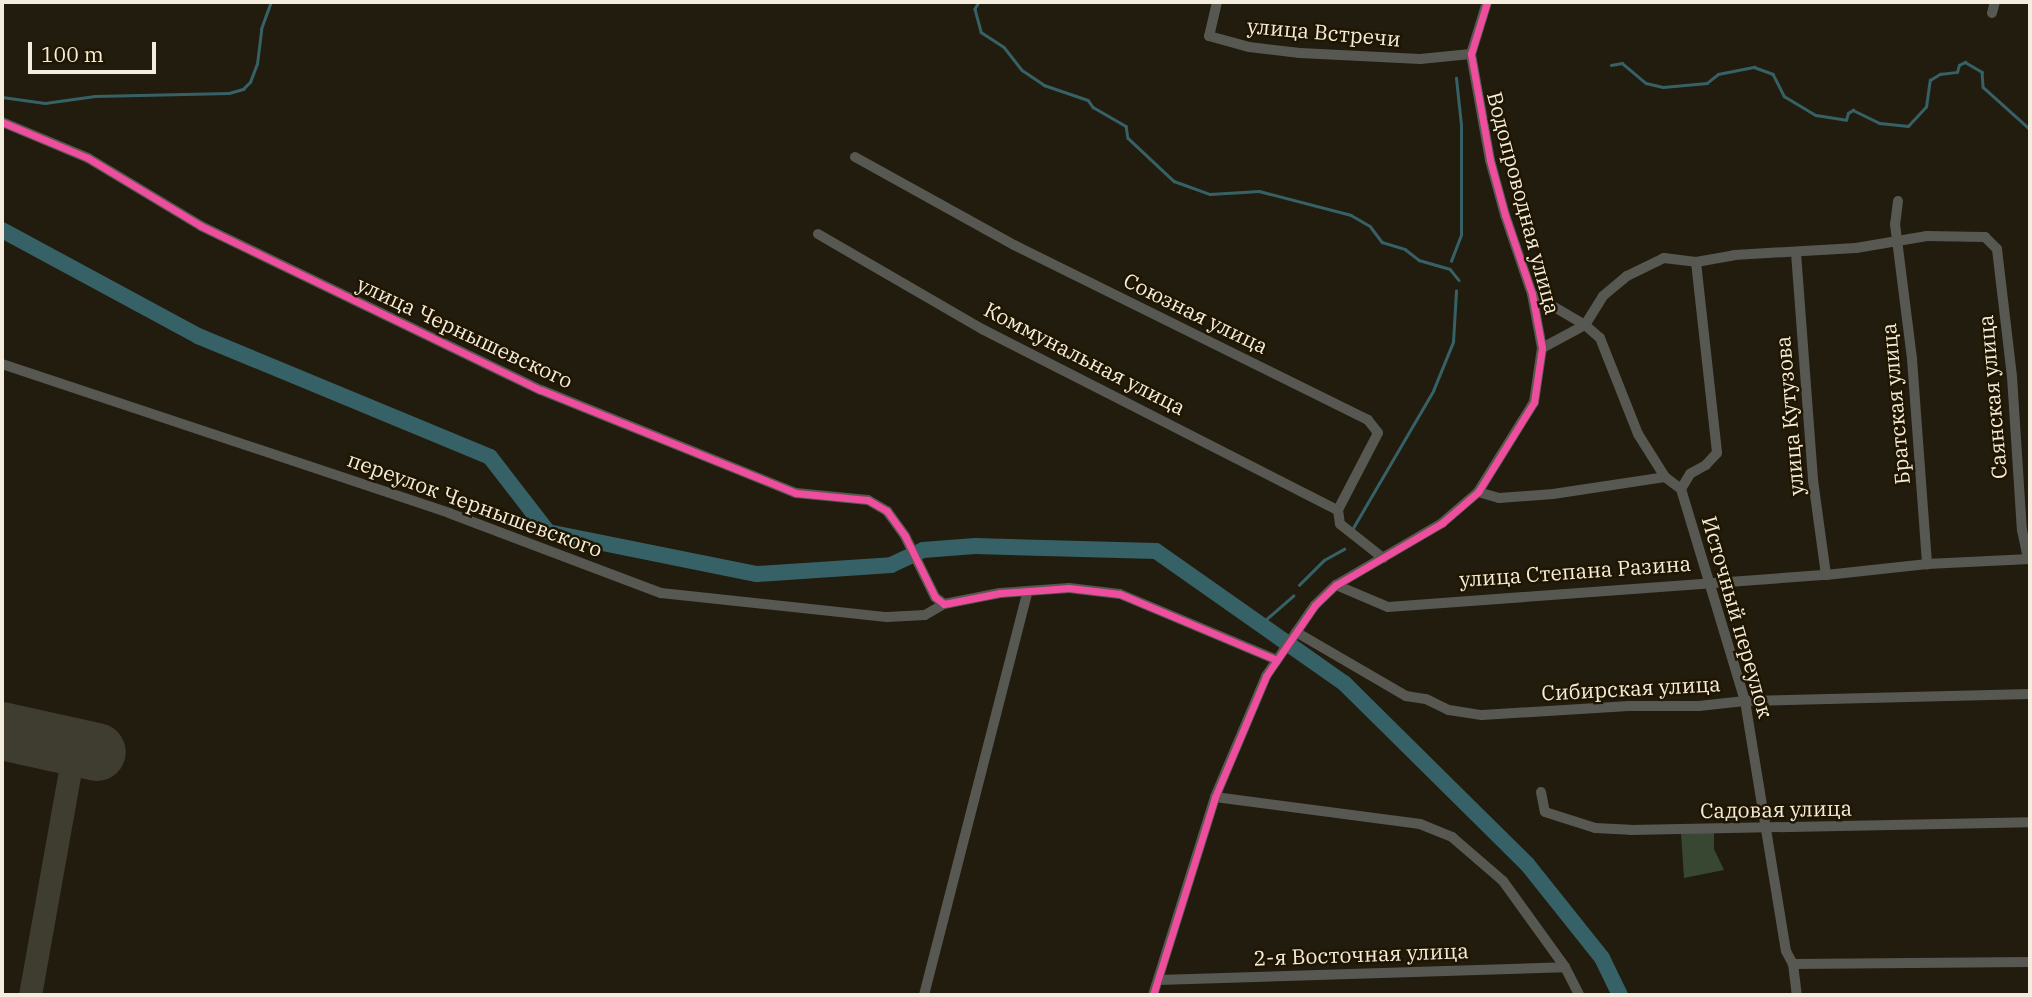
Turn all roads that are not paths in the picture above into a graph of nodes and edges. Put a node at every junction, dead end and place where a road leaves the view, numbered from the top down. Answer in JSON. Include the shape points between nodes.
{"nodes":[{"id":1,"x":1217,"y":2,"type":"edge"},
{"id":2,"x":1487,"y":2,"type":"edge"},
{"id":3,"x":1995,"y":2,"type":"edge"},
{"id":4,"x":1992,"y":13,"type":"dead end"},
{"id":5,"x":1471,"y":54,"type":"junction"},
{"id":6,"x":2,"y":122,"type":"edge"},
{"id":7,"x":855,"y":158,"type":"dead end"},
{"id":8,"x":1898,"y":201,"type":"dead end"},
{"id":9,"x":818,"y":234,"type":"dead end"},
{"id":10,"x":1897,"y":242,"type":"junction"},
{"id":11,"x":1796,"y":253,"type":"junction"},
{"id":12,"x":1696,"y":262,"type":"junction"},
{"id":13,"x":1532,"y":294,"type":"junction"},
{"id":14,"x":1585,"y":324,"type":"junction"},
{"id":15,"x":1542,"y":348,"type":"junction"},
{"id":16,"x":2,"y":364,"type":"edge"},
{"id":17,"x":1665,"y":477,"type":"junction"},
{"id":18,"x":1681,"y":489,"type":"junction"},
{"id":19,"x":1478,"y":492,"type":"junction"},
{"id":20,"x":1338,"y":510,"type":"junction"},
{"id":21,"x":1383,"y":558,"type":"junction"},
{"id":22,"x":2029,"y":559,"type":"edge"},
{"id":23,"x":1927,"y":564,"type":"junction"},
{"id":24,"x":1826,"y":575,"type":"junction"},
{"id":25,"x":1709,"y":581,"type":"junction"},
{"id":26,"x":1336,"y":585,"type":"junction"},
{"id":27,"x":1028,"y":591,"type":"junction"},
{"id":28,"x":944,"y":604,"type":"junction"},
{"id":29,"x":1296,"y":632,"type":"junction"},
{"id":30,"x":1277,"y":660,"type":"junction"},
{"id":31,"x":2030,"y":694,"type":"edge"},
{"id":32,"x":1745,"y":701,"type":"junction"},
{"id":33,"x":1541,"y":792,"type":"dead end"},
{"id":34,"x":1215,"y":797,"type":"junction"},
{"id":35,"x":2030,"y":822,"type":"edge"},
{"id":36,"x":1767,"y":828,"type":"junction"},
{"id":37,"x":2030,"y":962,"type":"edge"},
{"id":38,"x":1793,"y":964,"type":"junction"},
{"id":39,"x":1565,"y":967,"type":"junction"},
{"id":40,"x":1158,"y":980,"type":"junction"},
{"id":41,"x":924,"y":995,"type":"edge"},
{"id":42,"x":1153,"y":995,"type":"edge"},
{"id":43,"x":1578,"y":995,"type":"edge"},
{"id":44,"x":1797,"y":995,"type":"edge"}],
"edges":[{"from":1,"to":5,"type":"street","name":"улица Встречи","via":[[1209,36],[1249,47],[1420,59]]},
{"from":2,"to":5,"type":"street","name":"Водопроводная улица"},
{"from":3,"to":4,"type":"street"},
{"from":5,"to":13,"type":"street","name":"Водопроводная улица","via":[[1493,171]]},
{"from":6,"to":28,"type":"street","name":"улица Чернышевского","via":[[88,158],[201,226],[541,390],[796,493],[868,500],[887,511],[935,597]]},
{"from":7,"to":20,"type":"street","name":"Союзная улица","via":[[1014,245],[1368,420],[1378,433]]},
{"from":8,"to":10,"type":"street","name":"Братская улица"},
{"from":9,"to":20,"type":"street","name":"Коммунальная улица","via":[[982,329]]},
{"from":10,"to":11,"type":"street"},
{"from":10,"to":22,"type":"street","name":"Саянская улица","via":[[1927,236],[1985,237],[1997,249],[2012,377],[2022,530]]},
{"from":10,"to":23,"type":"street","name":"Братская улица","via":[[1912,359]]},
{"from":11,"to":12,"type":"street","via":[[1734,255]]},
{"from":11,"to":24,"type":"street","name":"улица Кутузова","via":[[1813,480]]},
{"from":12,"to":14,"type":"street","via":[[1664,258],[1643,267],[1603,296]]},
{"from":12,"to":18,"type":"street","via":[[1717,453],[1690,474]]},
{"from":13,"to":14,"type":"street"},
{"from":13,"to":15,"type":"street","name":"Водопроводная улица"},
{"from":14,"to":15,"type":"street"},
{"from":14,"to":17,"type":"street","via":[[1600,338],[1638,433]]},
{"from":15,"to":19,"type":"street","name":"Водопроводная улица","via":[[1534,402]]},
{"from":16,"to":28,"type":"street","name":"переулок Чернышевского","via":[[449,513],[661,593],[887,617],[925,615]]},
{"from":17,"to":18,"type":"street"},
{"from":17,"to":19,"type":"street","via":[[1553,494],[1499,498]]},
{"from":18,"to":25,"type":"street","name":"Источный переулок"},
{"from":19,"to":21,"type":"street","name":"Водопроводная улица","via":[[1442,523]]},
{"from":20,"to":21,"type":"street","via":[[1340,524]]},
{"from":21,"to":26,"type":"street","name":"Водопроводная улица"},
{"from":22,"to":23,"type":"street","name":"улица Степана Разина"},
{"from":23,"to":24,"type":"street","name":"улица Степана Разина"},
{"from":24,"to":25,"type":"street","name":"улица Степана Разина"},
{"from":25,"to":26,"type":"street","name":"улица Степана Разина","via":[[1388,607]]},
{"from":25,"to":32,"type":"street","name":"Источный переулок"},
{"from":26,"to":29,"type":"street","name":"Водопроводная улица"},
{"from":27,"to":28,"type":"street","name":"переулок Чернышевского"},
{"from":27,"to":30,"type":"street","name":"переулок Чернышевского","via":[[1069,588],[1120,594]]},
{"from":27,"to":41,"type":"street"},
{"from":29,"to":30,"type":"street","name":"Водопроводная улица"},
{"from":29,"to":32,"type":"street","name":"Сибирская улица","via":[[1394,691],[1464,713]]},
{"from":30,"to":34,"type":"street","name":"Водопроводная улица"},
{"from":31,"to":32,"type":"street","name":"Сибирская улица"},
{"from":32,"to":36,"type":"street","name":"Источный переулок"},
{"from":33,"to":36,"type":"street","name":"Садовая улица","via":[[1545,811],[1595,828]]},
{"from":34,"to":39,"type":"street","via":[[1420,824],[1452,837],[1503,881]]},
{"from":34,"to":40,"type":"street","name":"Водопроводная улица"},
{"from":35,"to":36,"type":"street","name":"Садовая улица"},
{"from":36,"to":38,"type":"street","name":"Источный переулок","via":[[1786,951]]},
{"from":37,"to":38,"type":"street"},
{"from":38,"to":44,"type":"street","name":"Источный переулок"},
{"from":39,"to":40,"type":"street","name":"2-я Восточная улица"},
{"from":39,"to":43,"type":"street"},
{"from":40,"to":42,"type":"street","name":"Водопроводная улица"}]}
